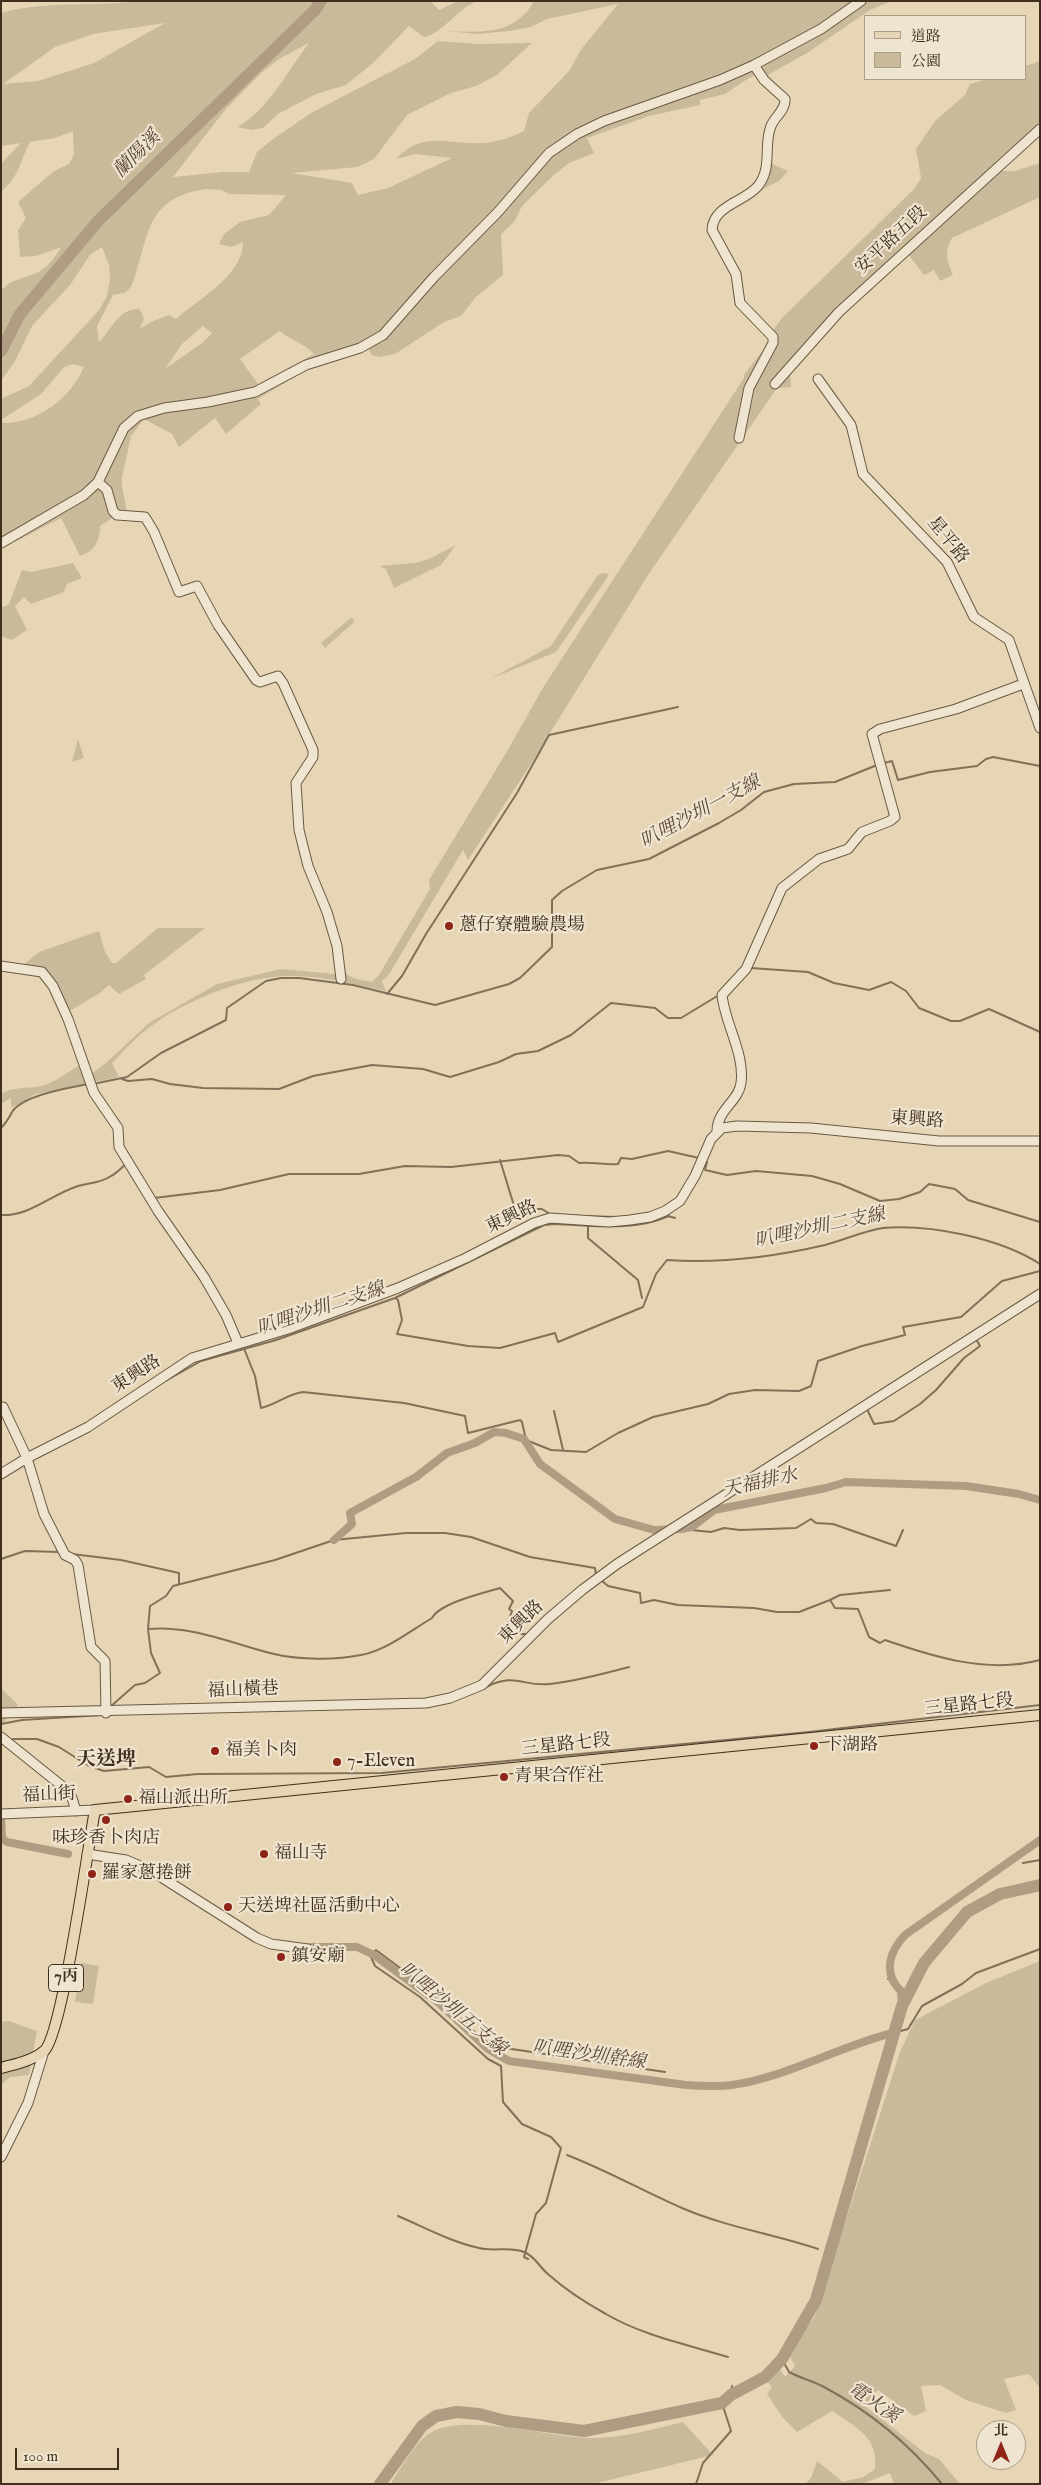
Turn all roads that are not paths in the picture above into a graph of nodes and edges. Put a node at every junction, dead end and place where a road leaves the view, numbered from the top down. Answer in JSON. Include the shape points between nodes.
{"nodes":[{"id":1,"x":861,"y":1,"type":"edge"},
{"id":2,"x":754,"y":64,"type":"junction"},
{"id":3,"x":1040,"y":129,"type":"edge"},
{"id":4,"x":818,"y":379,"type":"dead end"},
{"id":5,"x":775,"y":384,"type":"dead end"},
{"id":6,"x":739,"y":438,"type":"dead end"},
{"id":7,"x":98,"y":482,"type":"junction"},
{"id":8,"x":1,"y":543,"type":"edge"},
{"id":9,"x":1023,"y":684,"type":"junction"},
{"id":10,"x":1040,"y":728,"type":"edge"},
{"id":11,"x":1,"y":966,"type":"edge"},
{"id":12,"x":341,"y":979,"type":"dead end"},
{"id":13,"x":717,"y":1131,"type":"junction"},
{"id":14,"x":1040,"y":1141,"type":"edge"},
{"id":15,"x":1040,"y":1294,"type":"edge"},
{"id":16,"x":238,"y":1343,"type":"junction"},
{"id":17,"x":3,"y":1407,"type":"dead end"},
{"id":18,"x":27,"y":1458,"type":"junction"},
{"id":19,"x":1,"y":1474,"type":"edge"},
{"id":20,"x":482,"y":1685,"type":"joint"},
{"id":21,"x":106,"y":1712,"type":"junction"},
{"id":22,"x":1,"y":1713,"type":"edge"},
{"id":23,"x":1040,"y":1715,"type":"edge"},
{"id":24,"x":1,"y":1737,"type":"edge"},
{"id":25,"x":95,"y":1810,"type":"junction"},
{"id":26,"x":76,"y":1811,"type":"junction"},
{"id":27,"x":3,"y":1814,"type":"edge"},
{"id":28,"x":86,"y":1854,"type":"junction"},
{"id":29,"x":308,"y":1949,"type":"dead end"},
{"id":30,"x":44,"y":2051,"type":"junction"},
{"id":31,"x":1,"y":2068,"type":"edge"},
{"id":32,"x":1,"y":2157,"type":"edge"}],
"edges":[{"from":1,"to":2,"type":"street","via":[[821,29]]},
{"from":2,"to":6,"type":"street","via":[[764,80],[784,98],[785,105],[770,128],[768,162],[759,184],[719,214],[712,224],[712,230],[736,274],[740,303],[773,337],[773,343],[749,388]]},
{"from":2,"to":7,"type":"street","via":[[720,80],[604,121],[565,141],[549,153],[383,335],[360,348],[306,365],[255,392],[164,408],[138,416],[124,428]]},
{"from":3,"to":5,"type":"street","name":"安平路五段","via":[[838,312]]},
{"from":4,"to":9,"type":"street","name":"星平路","via":[[851,425],[863,474],[947,562],[974,618],[1009,640]]},
{"from":7,"to":8,"type":"street","via":[[68,506]]},
{"from":7,"to":12,"type":"street","via":[[107,490],[117,515],[144,518],[154,532],[179,592],[197,586],[218,625],[256,680],[260,682],[278,676],[283,683],[313,750],[313,757],[296,783],[299,830],[308,866],[337,946]]},
{"from":9,"to":10,"type":"street","name":"星平路"},
{"from":9,"to":13,"type":"street","via":[[956,709],[880,729],[872,734],[895,817],[862,832],[848,849],[820,859],[782,888],[746,968],[722,995],[739,1060],[741,1083],[721,1114]]},
{"from":11,"to":16,"type":"street","via":[[37,970],[50,981],[68,1019],[94,1093],[118,1128],[119,1147],[204,1277]]},
{"from":13,"to":14,"type":"street","name":"東興路","via":[[737,1126],[810,1128],[939,1141]]},
{"from":13,"to":16,"type":"street","name":"東興路","via":[[688,1190],[680,1201],[665,1211],[650,1217],[609,1222],[550,1218],[398,1288],[288,1329]]},
{"from":15,"to":20,"type":"street","name":"東興路","via":[[672,1528],[582,1590]]},
{"from":16,"to":18,"type":"street","name":"東興路","via":[[192,1358],[88,1427]]},
{"from":17,"to":18,"type":"street"},
{"from":18,"to":19,"type":"street","name":"東興路"},
{"from":18,"to":21,"type":"street","via":[[44,1514],[65,1555],[78,1564],[91,1646],[105,1660]]},
{"from":20,"to":21,"type":"street","name":"福山橫巷","via":[[450,1698],[426,1703]]},
{"from":21,"to":22,"type":"street","name":"福山橫巷"},
{"from":23,"to":25,"type":"main road","name":"三星路七段"},
{"from":24,"to":26,"type":"street","via":[[62,1786],[72,1798]]},
{"from":25,"to":26,"type":"street","name":"福山街"},
{"from":25,"to":28,"type":"main road","number":"7丙"},
{"from":26,"to":27,"type":"street","name":"福山街"},
{"from":28,"to":29,"type":"street","via":[[126,1860],[150,1870],[257,1938],[271,1944]]},
{"from":28,"to":30,"type":"main road","number":"7丙","via":[[58,2015],[51,2041]]},
{"from":30,"to":31,"type":"main road","via":[[26,2061]]},
{"from":30,"to":32,"type":"street","via":[[28,2103]]}]}
